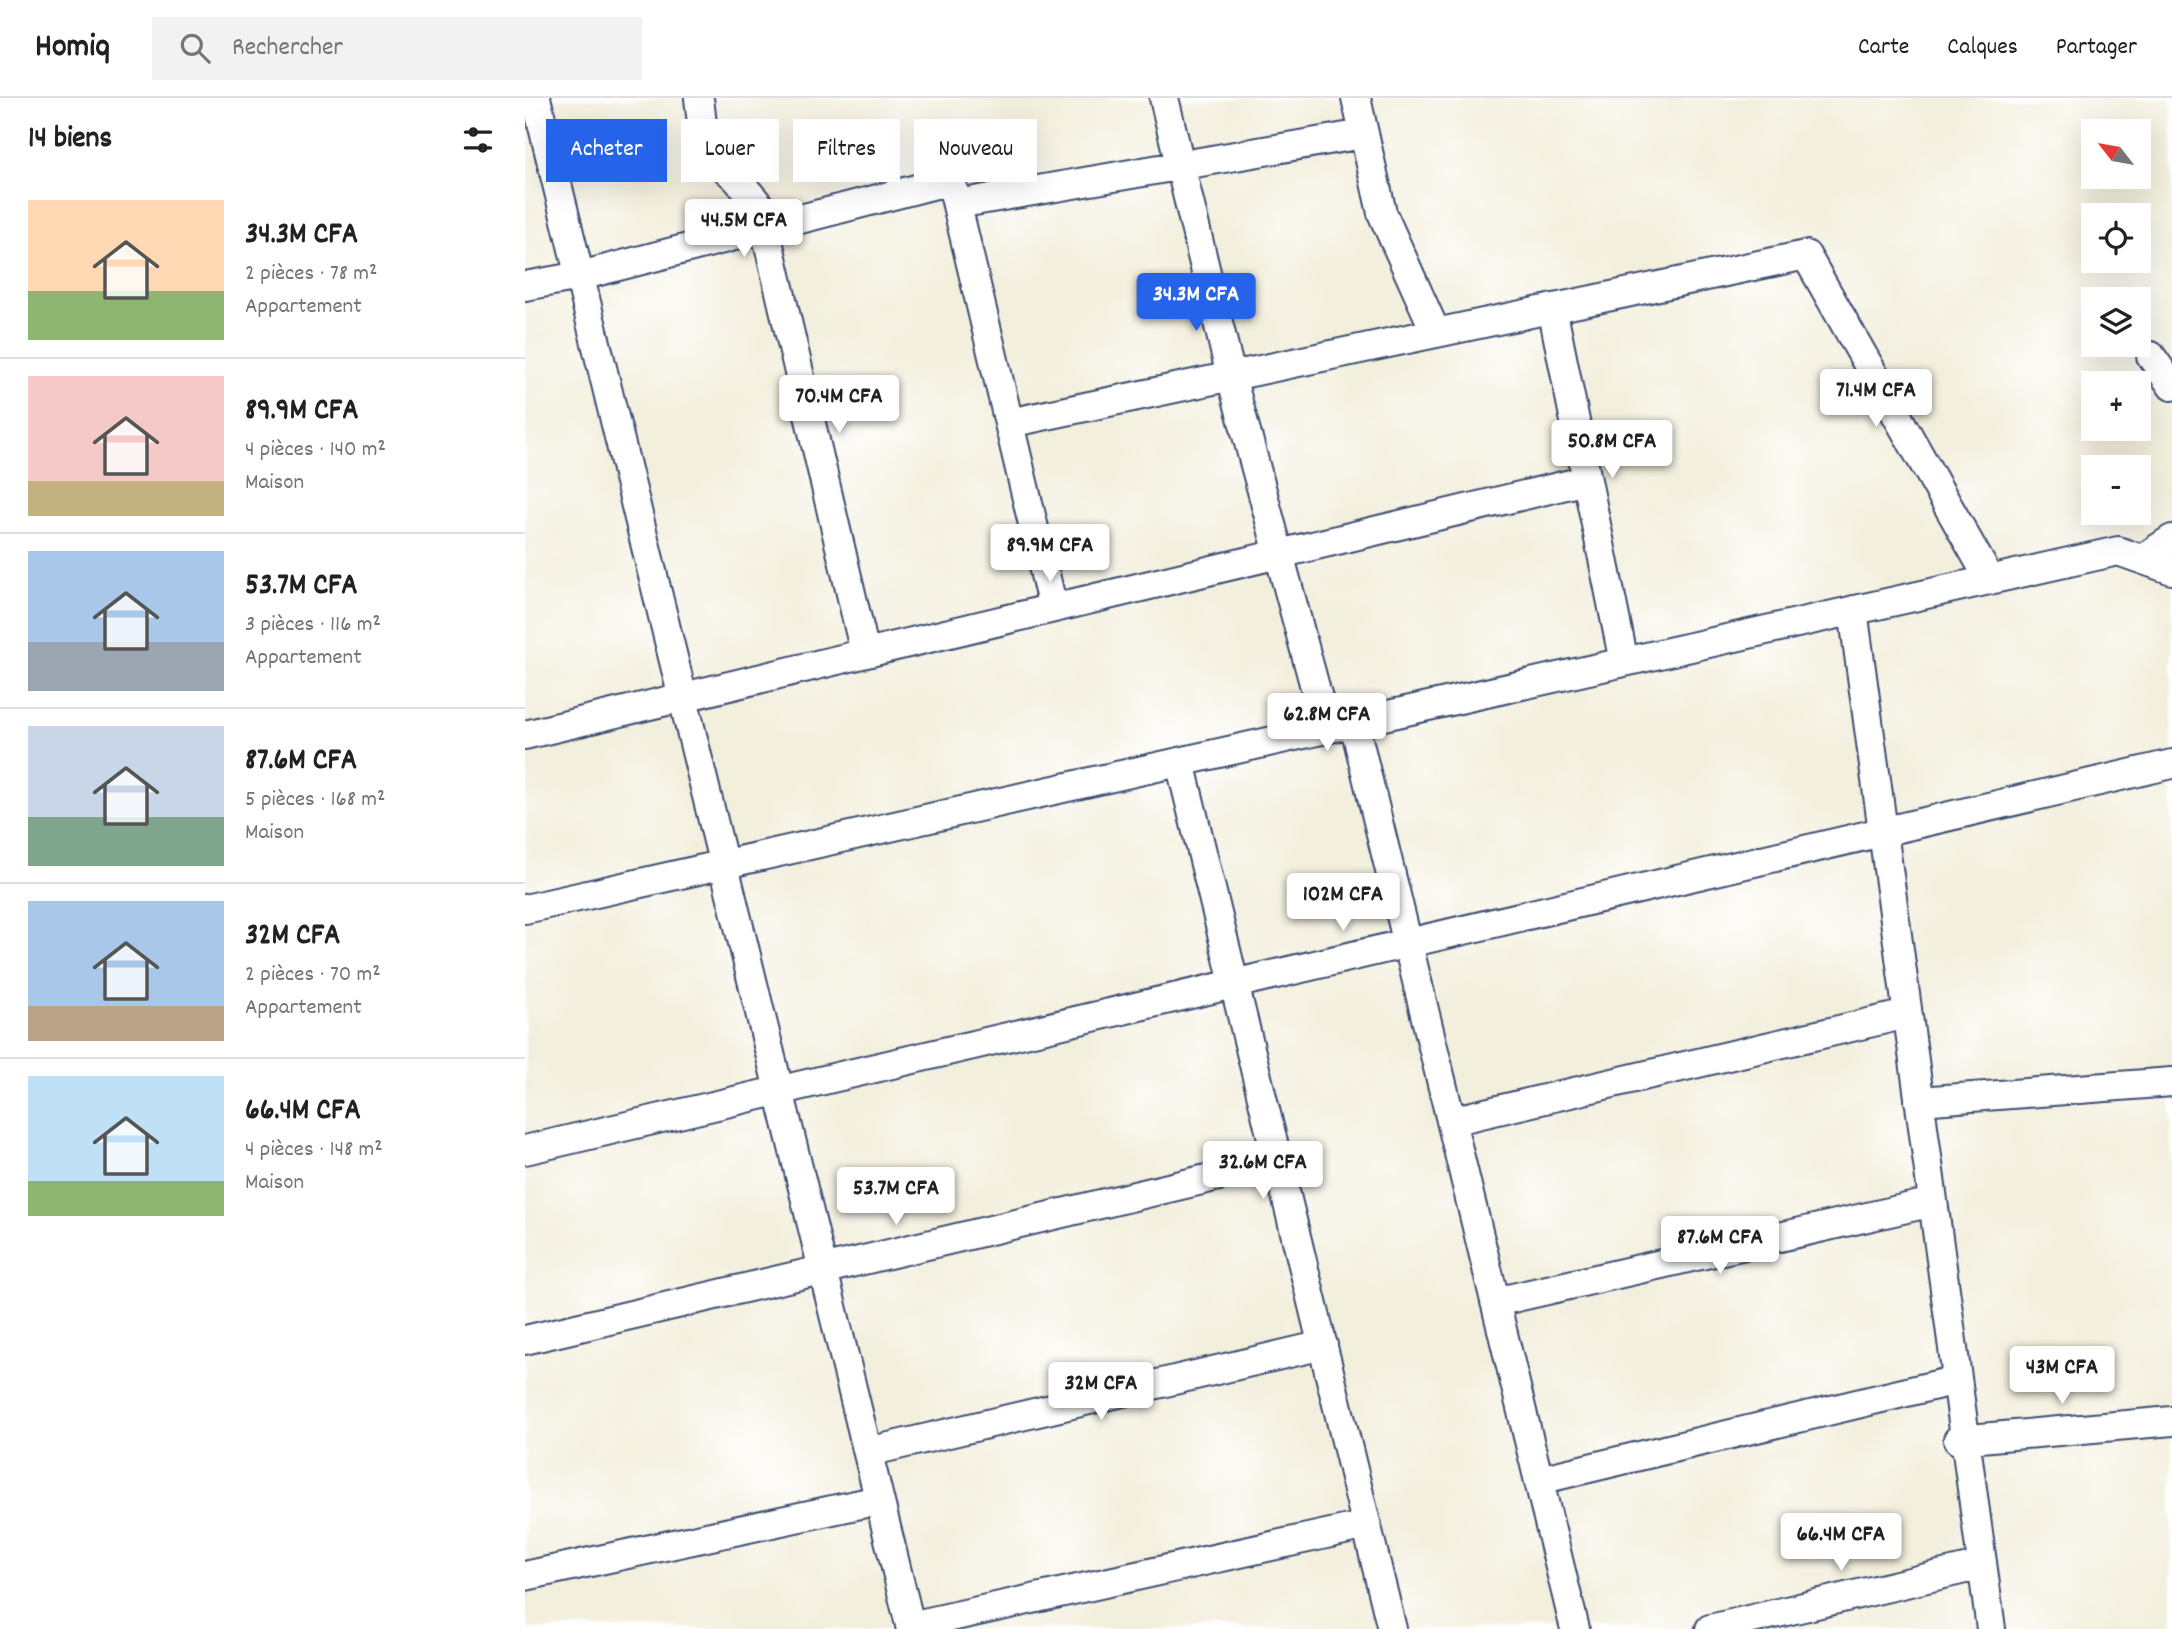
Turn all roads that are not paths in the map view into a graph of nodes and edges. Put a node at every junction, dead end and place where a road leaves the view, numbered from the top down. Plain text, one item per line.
1 (698, 98) edge
2 (1164, 98) edge
3 (1356, 98) edge
4 (525, 100) edge
5 (1363, 134) junction
6 (1181, 165) junction
7 (957, 204) junction
8 (770, 227) junction
9 (580, 276) junction
10 (525, 286) edge
11 (1552, 308) junction
12 (1436, 333) junction
13 (2151, 356) dead end
14 (1231, 376) junction
15 (2172, 386) edge
16 (1009, 423) junction
17 (1587, 480) junction
18 (2172, 539) edge
19 (1281, 553) junction
20 (2142, 559) junction
21 (2172, 569) edge
22 (1990, 580) junction
23 (1053, 608) junction
24 (1853, 610) junction
25 (865, 653) junction
26 (1624, 662) junction
27 (683, 697) junction
28 (1340, 726) junction
29 (525, 735) edge
30 (1180, 762) junction
31 (2172, 764) edge
32 (1883, 832) junction
33 (724, 864) junction
34 (525, 909) edge
35 (1407, 943) junction
36 (1235, 984) junction
37 (1907, 1014) junction
38 (2172, 1082) edge
39 (779, 1090) junction
40 (1919, 1101) junction
41 (1451, 1122) junction
42 (525, 1150) edge
43 (1278, 1162) junction
44 (1933, 1202) junction
45 (823, 1269) junction
46 (1495, 1303) junction
47 (525, 1340) edge
48 (1323, 1345) junction
49 (1957, 1380) junction
50 (2172, 1420) edge
51 (1961, 1440) junction
52 (868, 1452) junction
53 (1539, 1480) junction
54 (880, 1500) junction
55 (1367, 1525) junction
56 (1982, 1565) junction
57 (525, 1576) edge
58 (911, 1628) edge
59 (1392, 1629) edge
60 (1575, 1629) edge
61 (1710, 1629) edge
62 (1991, 1629) edge

1 - 8 street
2 - 6 street
3 - 5 street
4 - 9 street
5 - 6 street
5 - 12 street
6 - 7 street
6 - 14 street
7 - 8 street
7 - 16 street
8 - 9 street
8 - 25 street
9 - 10 street
9 - 27 street
11 - 12 street
11 - 17 street
11 - 22 street
12 - 14 street
13 - 15 street
14 - 16 street
14 - 19 street
16 - 23 street
17 - 19 street
17 - 26 street
18 - 20 street
19 - 23 street
19 - 28 street
20 - 21 street
20 - 22 street
22 - 24 street
23 - 25 street
24 - 26 street
24 - 32 street
25 - 27 street
26 - 28 street
27 - 29 street
27 - 33 street
28 - 30 street
28 - 35 street
30 - 33 street
30 - 36 street
31 - 32 street
32 - 35 street
32 - 37 street
33 - 34 street
33 - 39 street
35 - 36 street
35 - 41 street
36 - 39 street
36 - 43 street
37 - 40 street
37 - 41 street
38 - 40 street
39 - 42 street
39 - 45 street
40 - 44 street
41 - 46 street
43 - 45 street
43 - 48 street
44 - 46 street
44 - 49 street
45 - 47 street
45 - 52 street
46 - 53 street
48 - 52 street
48 - 55 street
49 - 51 street
49 - 53 street
50 - 51 street
51 - 56 street
52 - 54 street
53 - 60 street
54 - 57 street
54 - 58 street
55 - 58 street
55 - 59 street
56 - 61 street
56 - 62 street

